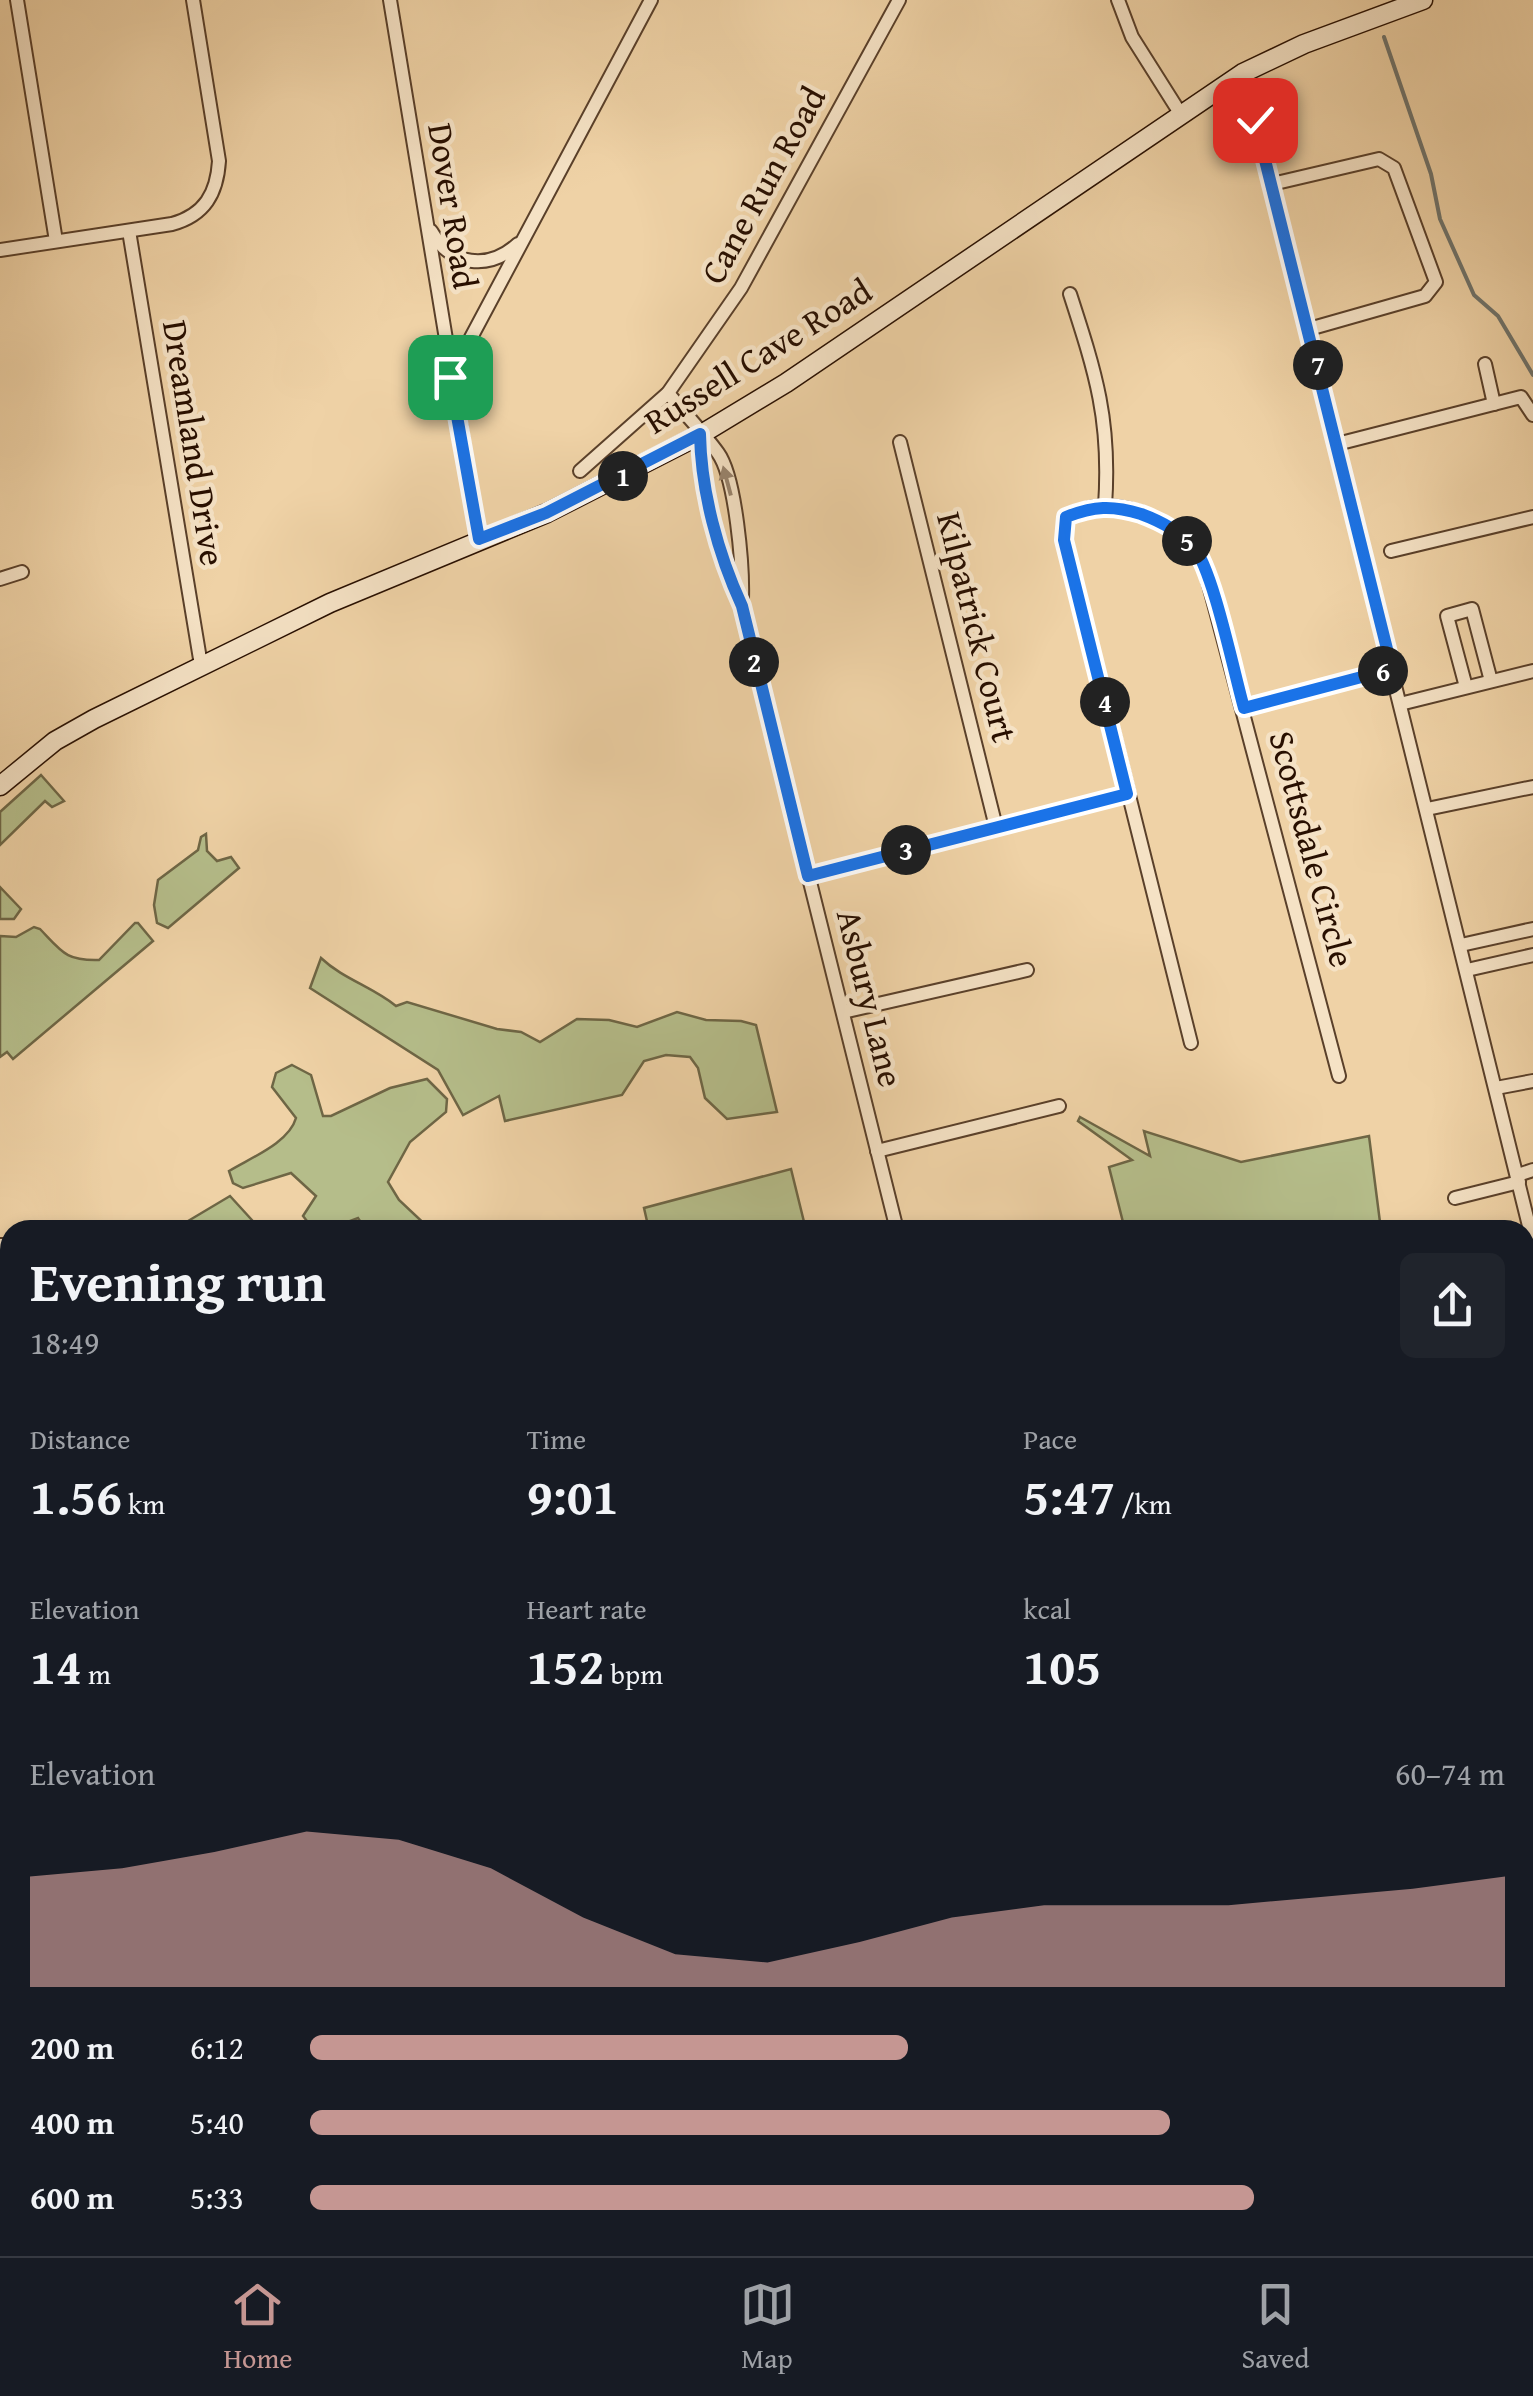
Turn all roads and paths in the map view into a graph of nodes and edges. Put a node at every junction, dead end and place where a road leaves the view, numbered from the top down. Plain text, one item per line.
1 (17, 0) edge
2 (193, 0) edge
3 (390, 0) edge
4 (650, 0) edge
5 (899, 0) edge
6 (1118, 0) edge
7 (1423, 0) edge
8 (1243, 73) junction
9 (1180, 113) junction
10 (1272, 184) junction
11 (425, 220) junction
12 (129, 231) junction
13 (522, 240) junction
14 (56, 242) junction
15 (0, 250) edge
16 (1070, 294) dead end
17 (1309, 329) junction
18 (1484, 364) dead end
19 (450, 377) junction
20 (668, 392) junction
21 (1494, 404) junction
22 (1533, 415) edge
23 (700, 434) junction
24 (900, 442) dead end
25 (1337, 444) junction
26 (580, 471) dead end
27 (1105, 506) junction
28 (1533, 517) edge
29 (479, 539) junction
30 (1392, 551) dead end
31 (22, 572) dead end
32 (0, 579) edge
33 (742, 606) junction
34 (201, 666) junction
35 (1392, 669) junction
36 (1533, 671) edge
37 (1492, 681) junction
38 (1466, 687) junction
39 (1400, 704) junction
40 (1244, 708) junction
41 (0, 786) edge
42 (1533, 786) edge
43 (1127, 794) junction
44 (1427, 809) junction
45 (996, 827) junction
46 (808, 876) junction
47 (1533, 929) edge
48 (1461, 946) junction
49 (1533, 956) edge
50 (1027, 970) dead end
51 (1467, 970) junction
52 (843, 1012) junction
53 (1191, 1043) dead end
54 (1339, 1076) dead end
55 (1533, 1080) edge
56 (1496, 1088) junction
57 (1059, 1106) dead end
58 (877, 1151) junction
59 (1533, 1170) edge
60 (1518, 1179) junction
61 (1455, 1198) dead end
62 (894, 1220) edge
63 (1528, 1220) edge

1 - 14 street
2 - 12 street
3 - 11 street, Dover Road
4 - 13 street
5 - 20 street, Cane Run Road
6 - 9 street
7 - 8 main road, Russell Cave Road
8 - 9 main road, Russell Cave Road
8 - 10 street
9 - 23 main road, Russell Cave Road
10 - 17 street
10 - 17 street
11 - 13 street
11 - 19 street, Dover Road
12 - 14 street
12 - 34 street, Dreamland Drive
13 - 19 street
14 - 15 street
16 - 27 street
17 - 25 street
18 - 21 street
19 - 29 street, Dover Road
20 - 23 street
20 - 26 street, Cane Run Road
21 - 22 street
21 - 25 street
23 - 29 main road, Russell Cave Road
23 - 33 street, Asbury Lane
33 -> 23 street, Asbury Lane
24 - 45 street, Kilpatrick Court
25 - 35 street
27 - 40 street, Scottsdale Circle
27 - 43 street
28 - 30 street
29 - 34 main road, Russell Cave Road
31 - 32 street
33 - 46 street, Asbury Lane
34 - 41 main road, Russell Cave Road
35 - 39 street
35 - 40 street
36 - 37 street
37 - 38 street
37 - 38 street
38 - 39 street
39 - 44 street
40 - 54 street, Scottsdale Circle
42 - 44 street
43 - 45 street
43 - 53 street
44 - 48 street
45 - 46 street
46 - 52 street, Asbury Lane
47 - 48 street
48 - 51 street
49 - 51 street
50 - 52 street
51 - 56 street
52 - 58 street, Asbury Lane
55 - 56 street
56 - 60 street
57 - 58 street
58 - 62 street, Asbury Lane
59 - 60 street
60 - 61 street
60 - 63 street

